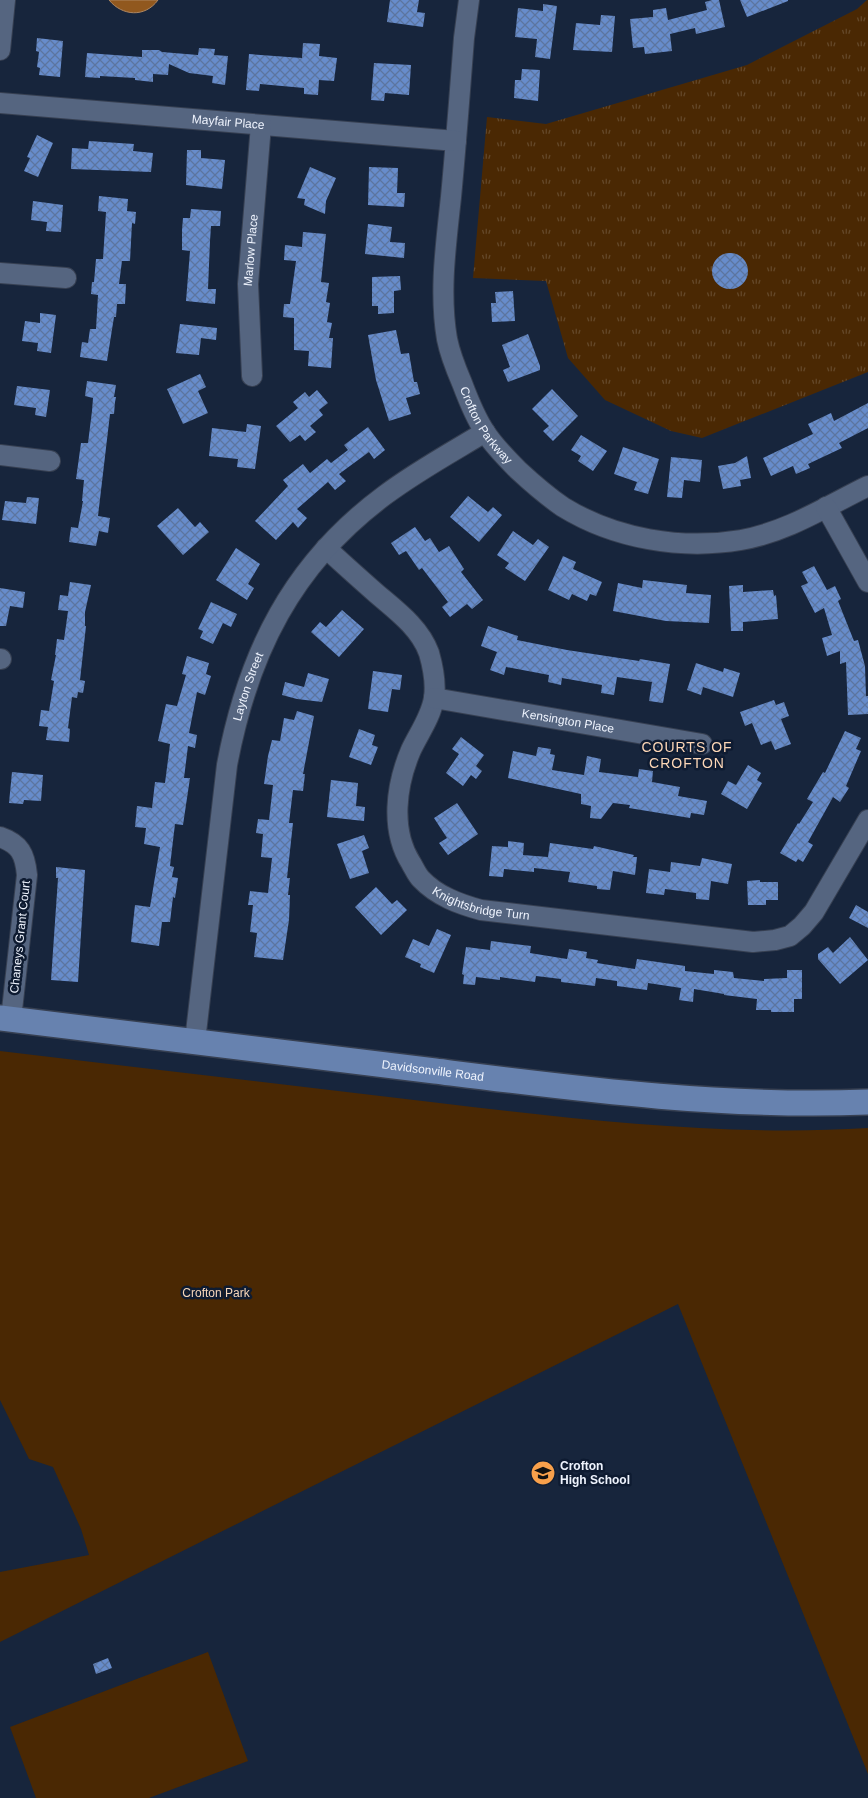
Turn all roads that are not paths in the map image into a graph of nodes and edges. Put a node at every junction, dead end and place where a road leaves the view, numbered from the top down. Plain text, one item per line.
1 (5, 0) edge
2 (469, 0) edge
3 (0, 50) edge
4 (0, 103) edge
5 (261, 125) junction
6 (456, 141) junction
7 (0, 273) edge
8 (66, 278) dead end
9 (252, 376) dead end
10 (485, 432) junction
11 (0, 455) edge
12 (50, 461) dead end
13 (868, 486) edge
14 (826, 507) junction
15 (326, 548) junction
16 (868, 582) edge
17 (434, 698) junction
18 (702, 744) dead end
19 (868, 820) edge
20 (0, 837) edge
21 (5, 1018) edge
22 (195, 1041) junction
23 (868, 1102) edge

1 - 3 street
2 - 6 street, Crofton Parkway
4 - 5 street, Mayfair Place
5 - 6 street, Mayfair Place
5 - 9 street, Marlow Place
6 - 10 street, Crofton Parkway
7 - 8 street
10 - 14 street, Crofton Parkway
10 - 15 street, Layton Street
11 - 12 street
13 - 14 street, Crofton Parkway
14 - 16 street
15 - 17 street, Knightsbridge Turn
15 - 22 street, Layton Street
17 - 18 street, Kensington Place
17 - 19 street, Knightsbridge Turn
20 - 21 street, Chaneys Grant Court
21 - 22 main road, Davidsonville Road
22 - 23 main road, Davidsonville Road

